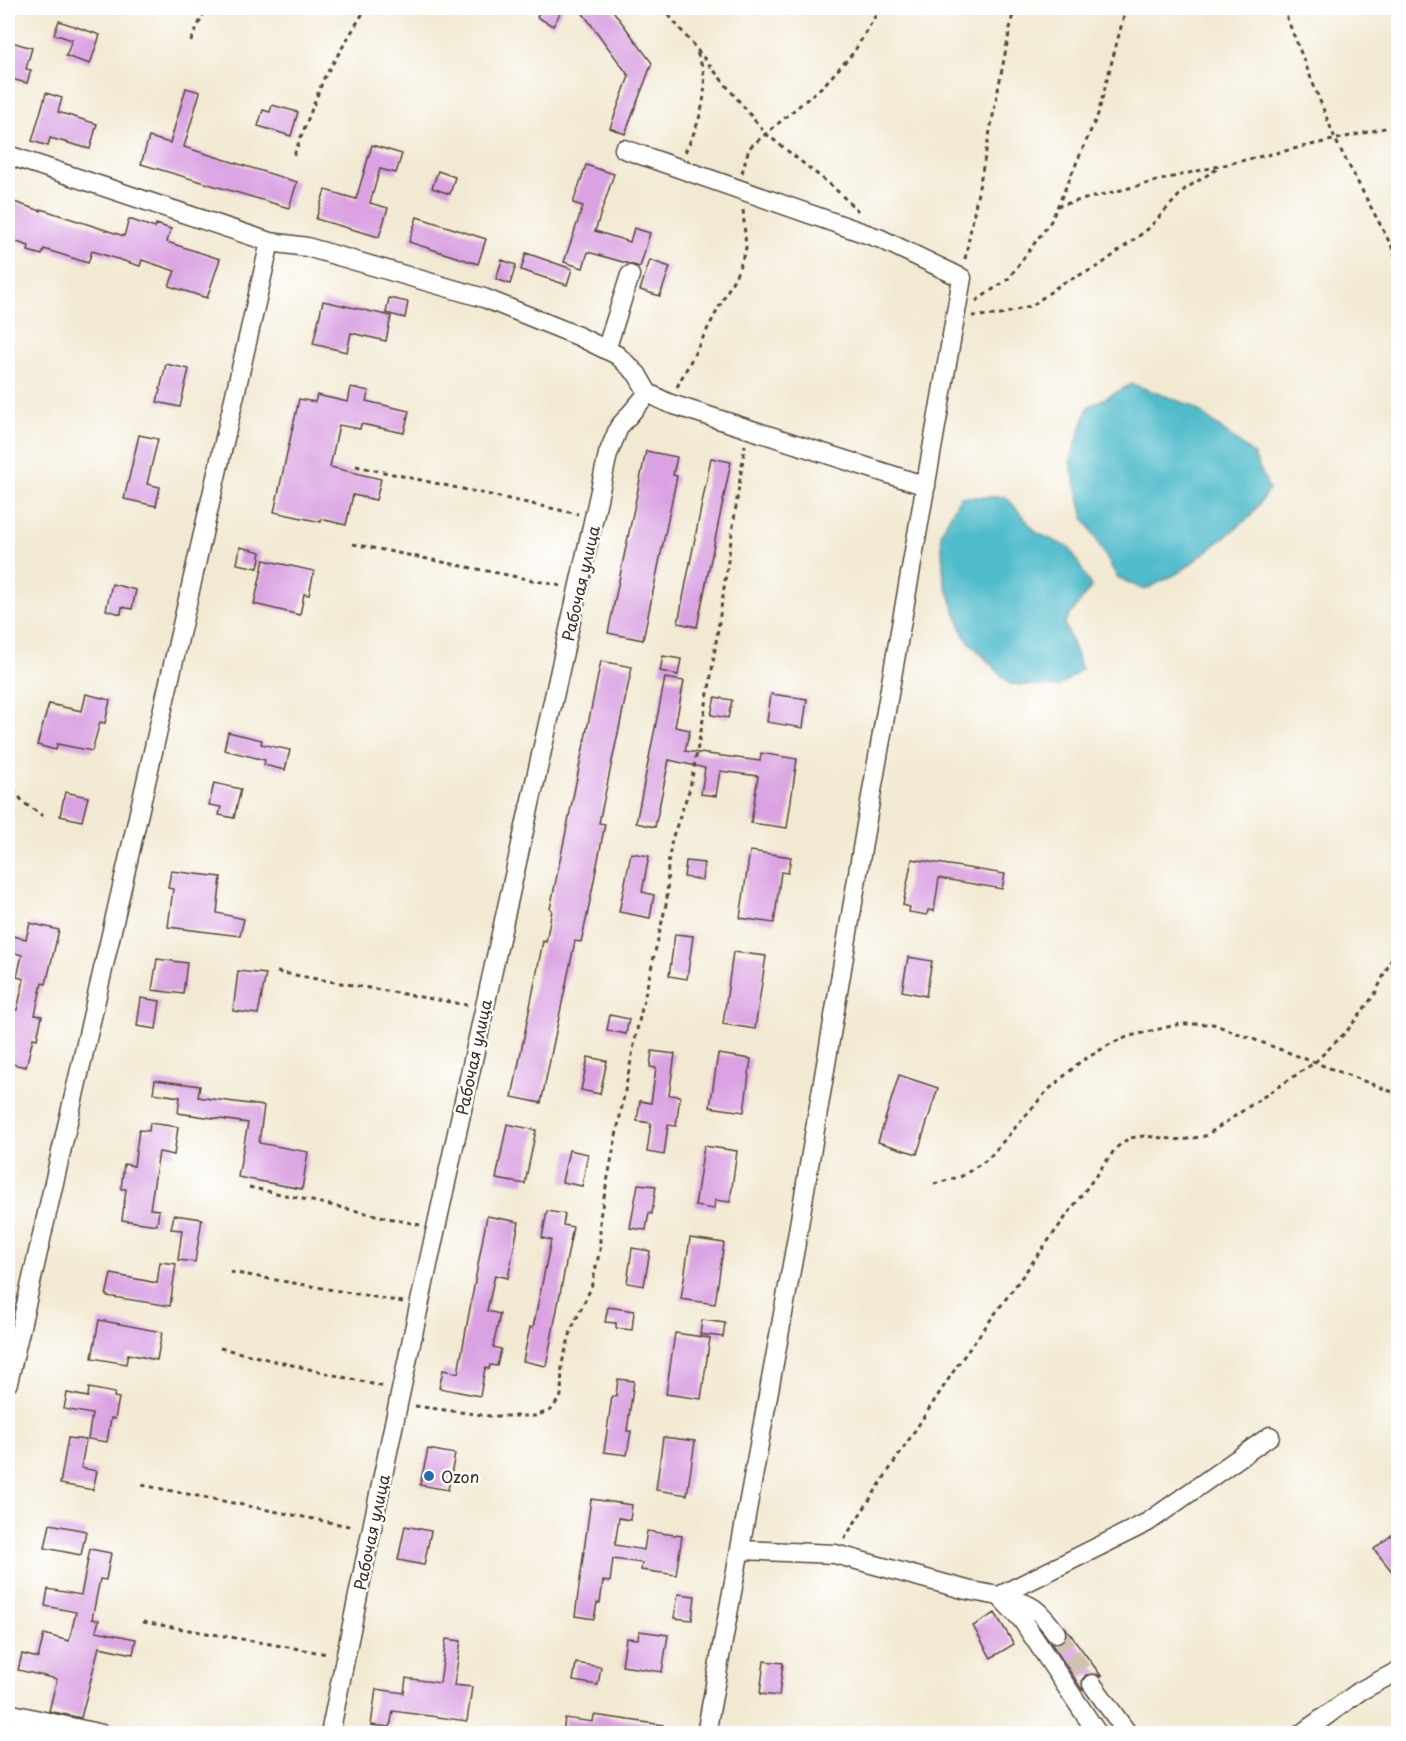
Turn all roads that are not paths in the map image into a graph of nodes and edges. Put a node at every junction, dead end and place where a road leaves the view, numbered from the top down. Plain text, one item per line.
1 (624, 149) dead end
2 (8, 155) edge
3 (270, 242) junction
4 (630, 275) dead end
5 (606, 350) junction
6 (648, 393) junction
7 (926, 486) junction
8 (8, 1383) edge
9 (1270, 1436) dead end
10 (740, 1550) junction
11 (999, 1596) junction
12 (1056, 1634) tunnel mouth
13 (1398, 1671) edge
14 (1092, 1684) tunnel mouth
15 (8, 1713) edge
16 (102, 1734) edge
17 (330, 1734) edge
18 (706, 1734) edge
19 (1098, 1734) edge
20 (1128, 1734) edge
21 (1301, 1734) edge

1 - 7 street
2 - 3 street
3 - 5 street
3 - 8 street
4 - 5 street
5 - 6 street
6 - 7 street
6 - 17 street, Рабочая улица
7 - 10 street
9 - 11 street
10 - 11 street
10 - 18 street
11 - 12 street
11 - 19 street
13 - 21 street
14 - 20 street
15 - 16 street

